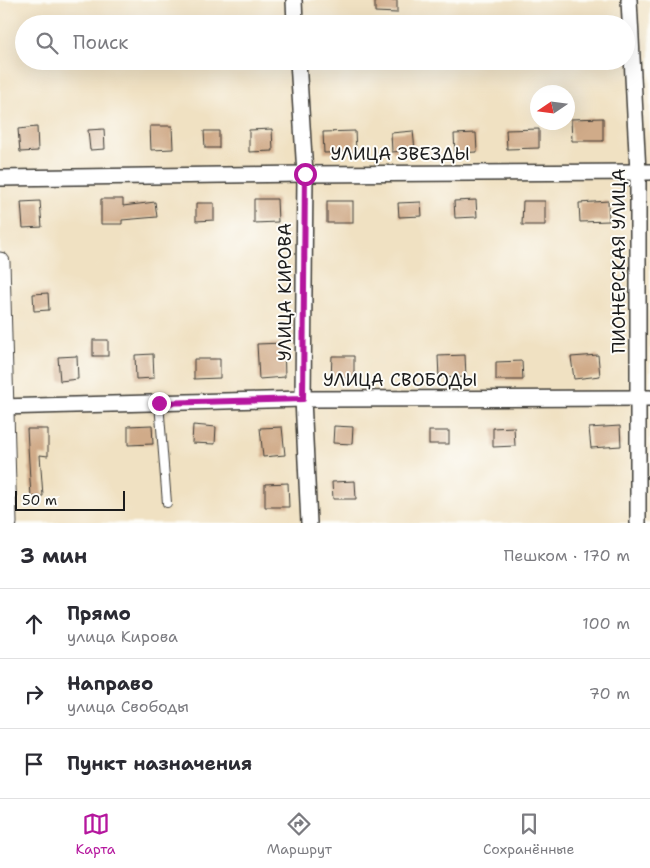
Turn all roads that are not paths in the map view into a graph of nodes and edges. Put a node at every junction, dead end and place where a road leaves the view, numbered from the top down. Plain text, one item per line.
1 (294, 0) edge
2 (629, 0) edge
3 (295, 15) edge
4 (630, 15) edge
5 (635, 69) edge
6 (299, 70) edge
7 (644, 172) edge
8 (305, 174) junction
9 (0, 178) edge
10 (0, 262) edge
11 (644, 398) edge
12 (303, 399) junction
13 (159, 403) junction
14 (2, 407) edge
15 (167, 504) dead end
16 (7, 523) edge
17 (309, 523) edge
18 (638, 523) edge

1 - 3 street
2 - 4 street, ПИОНЕРСКАЯ УЛИЦА
5 - 7 street, ПИОНЕРСКАЯ УЛИЦА
6 - 8 street, УЛИЦА КИРОВА
7 - 8 street, УЛИЦА ЗВЕЗДЫ
7 - 11 street, ПИОНЕРСКАЯ УЛИЦА
8 - 9 street, УЛИЦА ЗВЕЗДЫ
8 - 12 street, УЛИЦА КИРОВА
10 - 14 street
11 - 12 street, УЛИЦА СВОБОДЫ
11 - 18 street, ПИОНЕРСКАЯ УЛИЦА
12 - 13 street, УЛИЦА СВОБОДЫ
12 - 17 street, УЛИЦА КИРОВА
13 - 14 street, УЛИЦА СВОБОДЫ
13 - 15 lane
14 - 16 street

